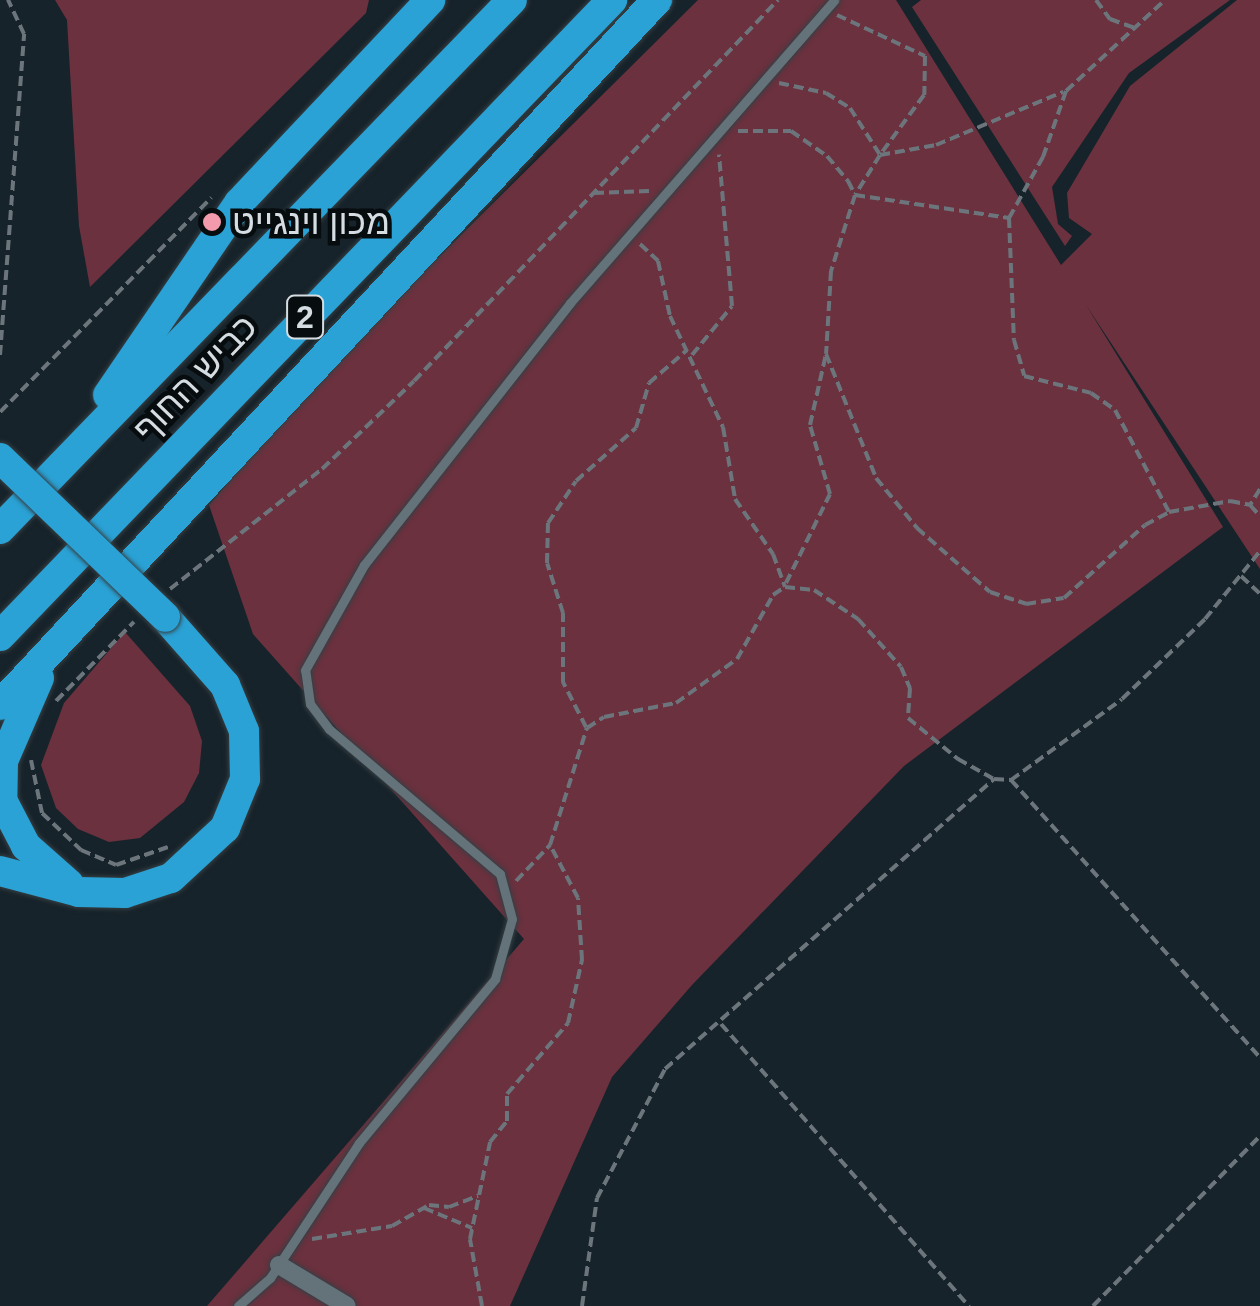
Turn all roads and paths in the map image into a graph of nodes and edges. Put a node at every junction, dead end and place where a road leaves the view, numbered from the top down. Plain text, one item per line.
1 (8, 0) edge
2 (410, 0) edge
3 (430, 0) edge
4 (512, 0) edge
5 (612, 0) edge
6 (656, 0) edge
7 (778, 0) edge
8 (834, 0) edge
9 (1096, 0) edge
10 (1166, 0) edge
11 (825, 9) junction
12 (1136, 30) junction
13 (396, 34) junction
14 (759, 79) junction
15 (1066, 92) junction
16 (718, 131) junction
17 (880, 155) junction
18 (223, 186) dead end
19 (667, 190) junction
20 (594, 192) junction
21 (855, 195) junction
22 (1008, 218) junction
23 (630, 234) junction
24 (690, 353) junction
25 (826, 354) junction
26 (0, 356) edge
27 (0, 412) edge
28 (68, 456) junction
29 (0, 458) edge
30 (1260, 489) edge
31 (1250, 504) junction
32 (1169, 512) junction
33 (1260, 516) edge
34 (0, 529) edge
35 (1260, 551) edge
36 (1241, 576) junction
37 (784, 588) junction
38 (1260, 594) edge
39 (157, 608) junction
40 (0, 636) edge
41 (60, 640) junction
42 (0, 705) edge
43 (52, 706) dead end
44 (586, 728) junction
45 (34, 745) dead end
46 (31, 759) junction
47 (1, 775) edge
48 (994, 780) junction
49 (1011, 780) junction
50 (550, 845) junction
51 (171, 846) dead end
52 (0, 872) edge
53 (79, 892) junction
54 (506, 896) junction
55 (720, 1022) junction
56 (1260, 1058) edge
57 (1260, 1136) edge
58 (478, 1196) junction
59 (424, 1208) junction
60 (472, 1228) junction
61 (294, 1242) junction
62 (279, 1265) junction
63 (238, 1306) edge
64 (347, 1306) edge
65 (482, 1306) edge
66 (582, 1306) edge
67 (969, 1306) edge
68 (1093, 1306) edge

1 - 26 path
2 - 13 highway
3 - 13 highway
4 - 28 highway, כביש החוף / 2
5 - 40 highway, כביש החוף / 2
6 - 41 highway
7 - 20 path
8 - 11 lane
9 - 12 path
10 - 12 path
11 - 14 lane
11 - 17 path
12 - 15 path
13 - 28 highway
14 - 16 lane
14 - 17 path
15 - 17 path
15 - 22 path
16 - 19 lane
16 - 21 path
16 - 24 path
17 - 21 path
18 - 27 path
19 - 20 path
19 - 23 lane
20 - 39 path
21 - 22 path
21 - 25 path
22 - 32 path
23 - 24 path
23 - 54 lane
24 - 37 path
24 - 44 path
25 - 32 path
25 - 37 path
28 - 34 highway, כביש החוף / 2
29 - 39 highway, bridge
30 - 31 path
31 - 32 path
31 - 33 path
35 - 36 path
36 - 38 path
36 - 49 path
37 - 44 path
37 - 48 path
39 - 43 path
39 - 53 highway
41 - 42 highway
41 - 47 highway
44 - 50 path
45 - 46 path
46 - 47 path
46 - 51 path
47 - 53 highway
48 - 49 path
48 - 55 path
49 - 56 path
50 - 54 path
50 - 58 path
52 - 53 highway
54 - 61 lane
55 - 66 path
55 - 67 path
57 - 68 path
58 - 59 path
58 - 60 path
59 - 60 path
59 - 61 path
60 - 65 path
61 - 62 lane
62 - 63 lane
62 - 64 street

